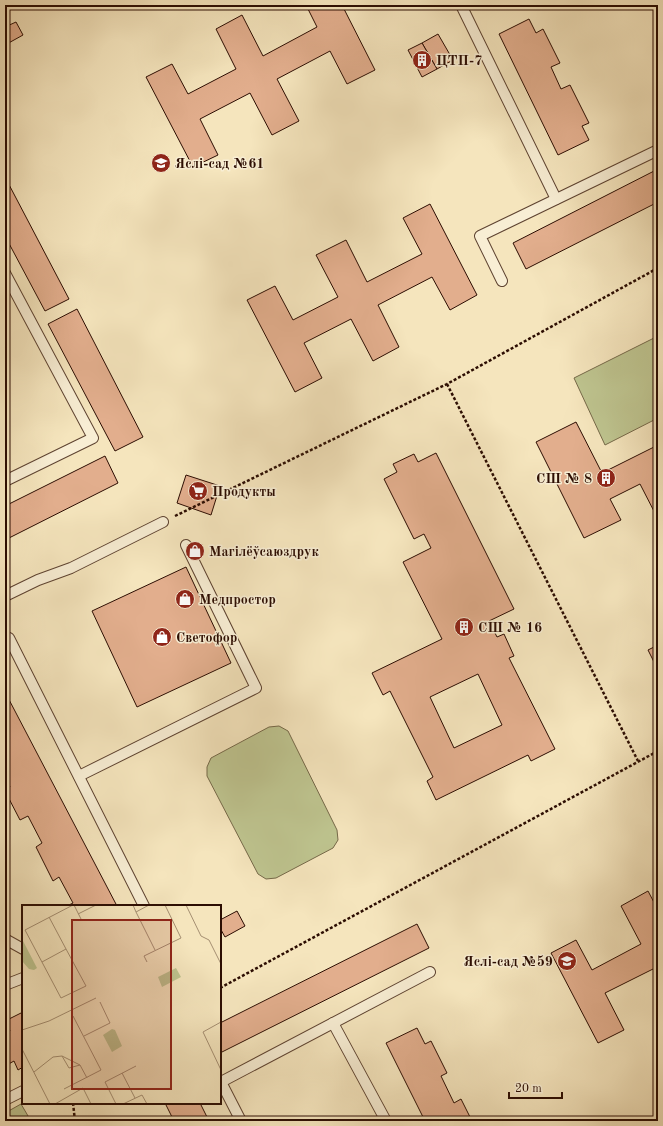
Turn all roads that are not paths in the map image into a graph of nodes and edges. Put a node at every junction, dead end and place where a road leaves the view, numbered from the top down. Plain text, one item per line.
1 (461, 5) edge
2 (658, 150) edge
3 (556, 199) junction
4 (5, 273) edge
5 (502, 281) dead end
6 (5, 481) edge
7 (163, 522) road end
8 (186, 545) dead end
9 (5, 596) edge
10 (9, 638) dead end
11 (79, 776) junction
12 (144, 905) edge
13 (5, 939) edge
14 (22, 948) edge
15 (430, 972) dead end
16 (22, 978) edge
17 (5, 985) edge
18 (333, 1023) junction
19 (22, 1092) edge
20 (5, 1100) edge
21 (241, 1121) edge
22 (386, 1121) edge

1 - 3 lane
2 - 3 lane
3 - 5 lane
4 - 6 lane
7 - 9 lane
8 - 11 lane
10 - 11 lane
11 - 12 lane
13 - 14 lane
15 - 18 lane
16 - 17 lane
18 - 21 lane
18 - 22 lane
19 - 20 lane

